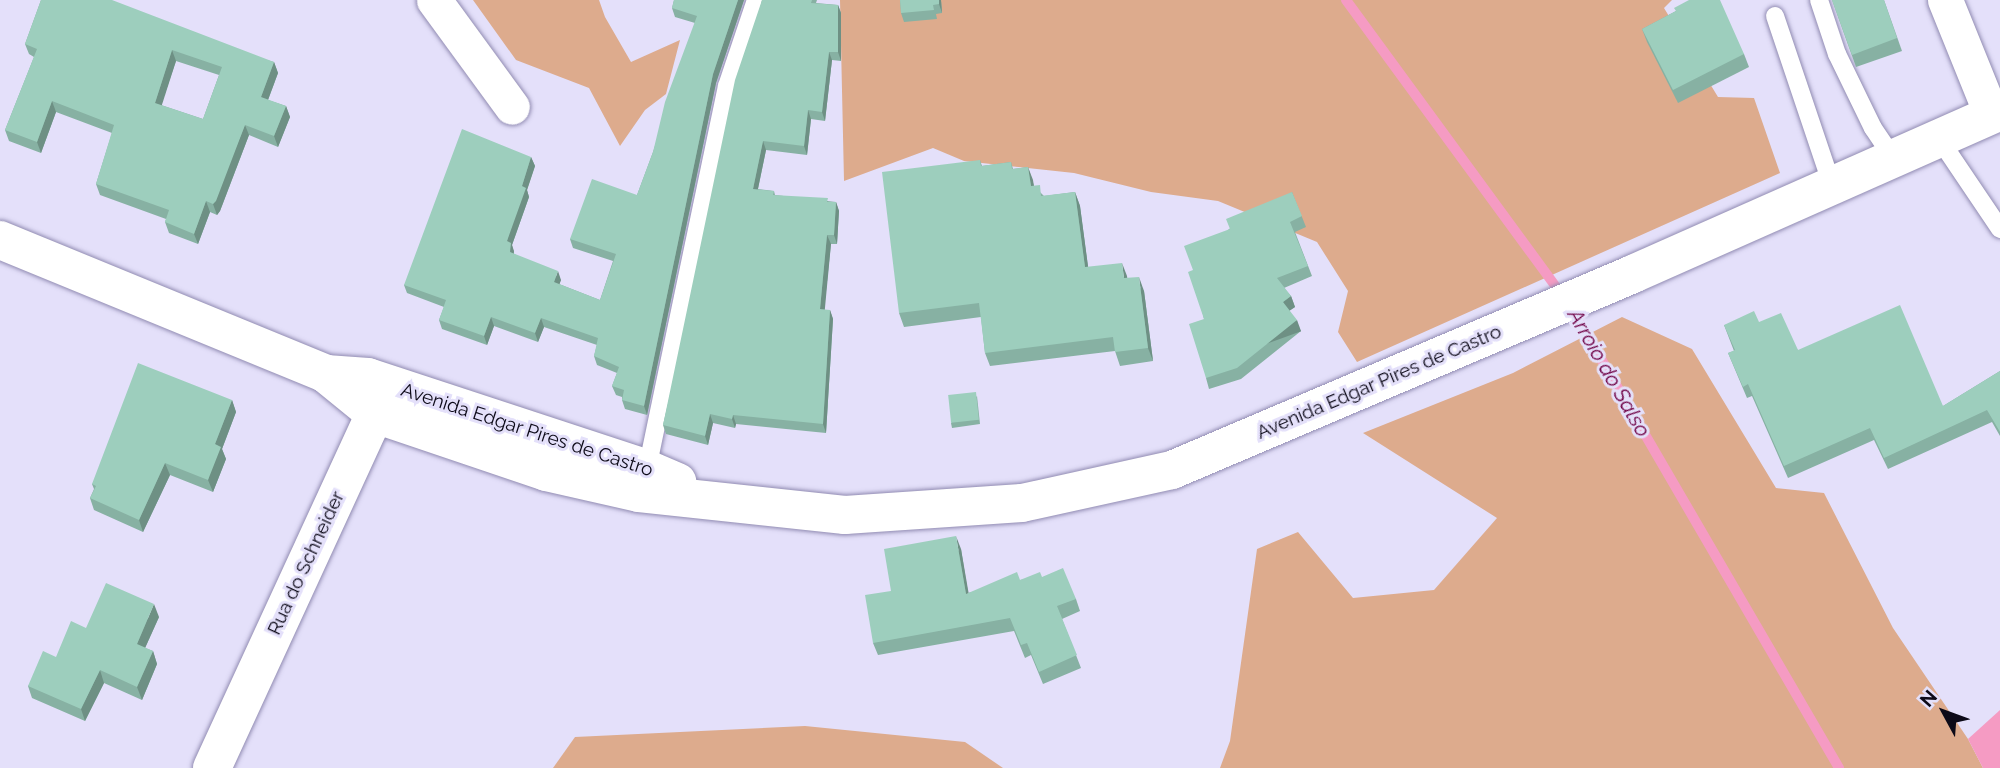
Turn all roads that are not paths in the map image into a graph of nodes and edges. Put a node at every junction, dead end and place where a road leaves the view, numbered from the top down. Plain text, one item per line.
1 (434, 0) edge
2 (756, 0) edge
3 (1819, 0) edge
4 (1945, 0) edge
5 (1775, 16) dead end
6 (512, 107) dead end
7 (1995, 112) edge
8 (1938, 137) junction
9 (1893, 158) junction
10 (1832, 185) junction
11 (2000, 229) edge
12 (0, 240) edge
13 (326, 374) junction
14 (435, 400) junction
15 (375, 414) junction
16 (647, 469) junction
17 (724, 502) junction
18 (212, 768) edge

1 - 6 street
2 - 16 lane
3 - 9 lane
4 - 7 street
5 - 10 lane
7 - 8 main road, Avenida Edgar Pires de Castro
8 - 9 main road, Avenida Edgar Pires de Castro
8 - 11 lane
9 - 10 main road, Avenida Edgar Pires de Castro
10 - 17 main road, Avenida Edgar Pires de Castro
12 - 13 main road, Avenida Edgar Pires de Castro
13 - 14 main road, Avenida Edgar Pires de Castro
13 - 15 main road, Avenida Edgar Pires de Castro
14 - 15 main road
14 - 16 main road, Avenida Edgar Pires de Castro
15 - 17 main road, Avenida Edgar Pires de Castro
15 - 18 main road, Rua do Schneider
16 - 17 main road, Avenida Edgar Pires de Castro

